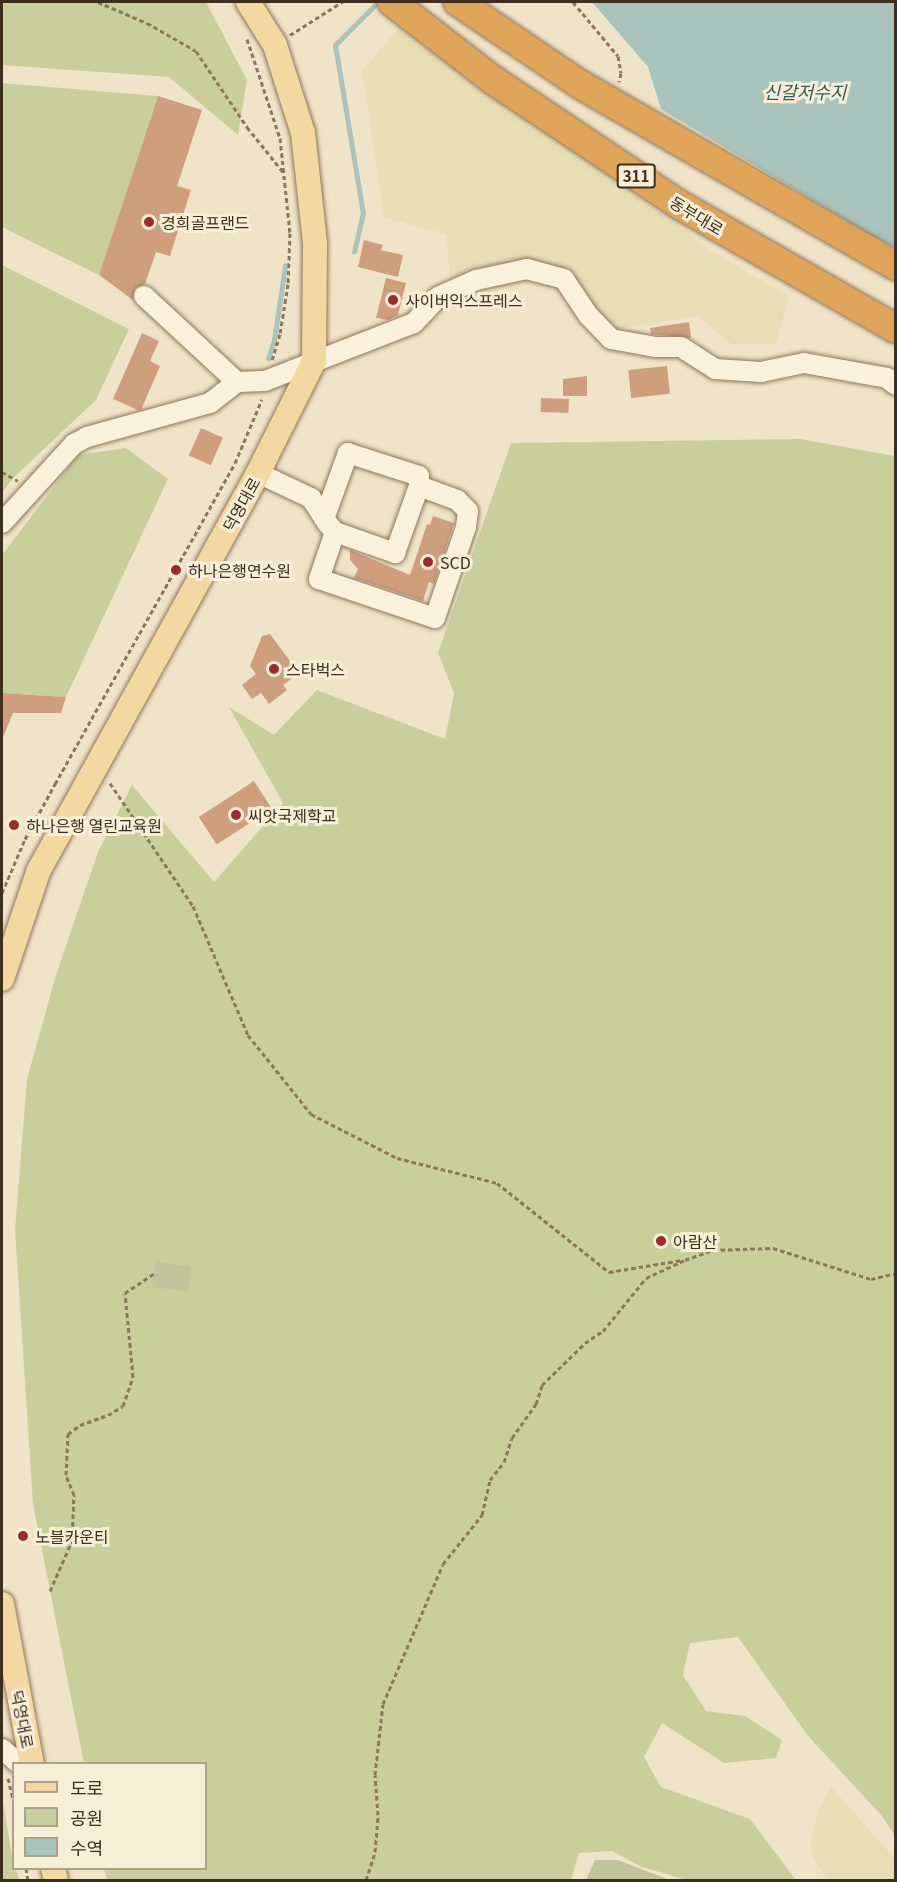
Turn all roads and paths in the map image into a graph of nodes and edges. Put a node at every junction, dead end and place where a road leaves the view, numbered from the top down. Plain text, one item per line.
1 (98, 2) edge
2 (248, 2) edge
3 (342, 2) edge
4 (392, 2) edge
5 (458, 2) edge
6 (573, 2) edge
7 (244, 33) dead end
8 (275, 45) junction
9 (618, 87) dead end
10 (285, 173) junction
11 (896, 266) edge
12 (144, 296) dead end
13 (896, 329) edge
14 (314, 361) junction
15 (265, 381) junction
16 (237, 382) junction
17 (896, 385) edge
18 (258, 473) junction
19 (419, 486) junction
20 (2, 523) edge
21 (330, 526) junction
22 (98, 764) junction
23 (2, 893) edge
24 (2, 979) edge
25 (685, 1260) junction
26 (155, 1273) dead end
27 (896, 1273) edge
28 (50, 1591) dead end
29 (2, 1604) edge
30 (2, 1749) edge
31 (17, 1762) edge
32 (32, 1762) edge
33 (366, 1881) edge

1 - 10 path
2 - 8 main road, 덕영대로
3 - 8 path
4 - 13 highway, 동부대로 / 311
5 - 11 highway
6 - 9 path
7 - 10 path
8 - 14 main road, 덕영대로
10 - 15 path
12 - 16 street
14 - 15 street
14 - 17 street
14 - 18 main road, 덕영대로
15 - 16 street
15 - 23 path
16 - 20 street
18 - 21 street
18 - 22 main road, 덕영대로
19 - 21 street
19 - 21 street
19 - 21 street
22 - 24 main road, 덕영대로
22 - 25 path
25 - 27 path
25 - 33 path
26 - 28 path
29 - 32 main road, 덕영대로
30 - 31 street

